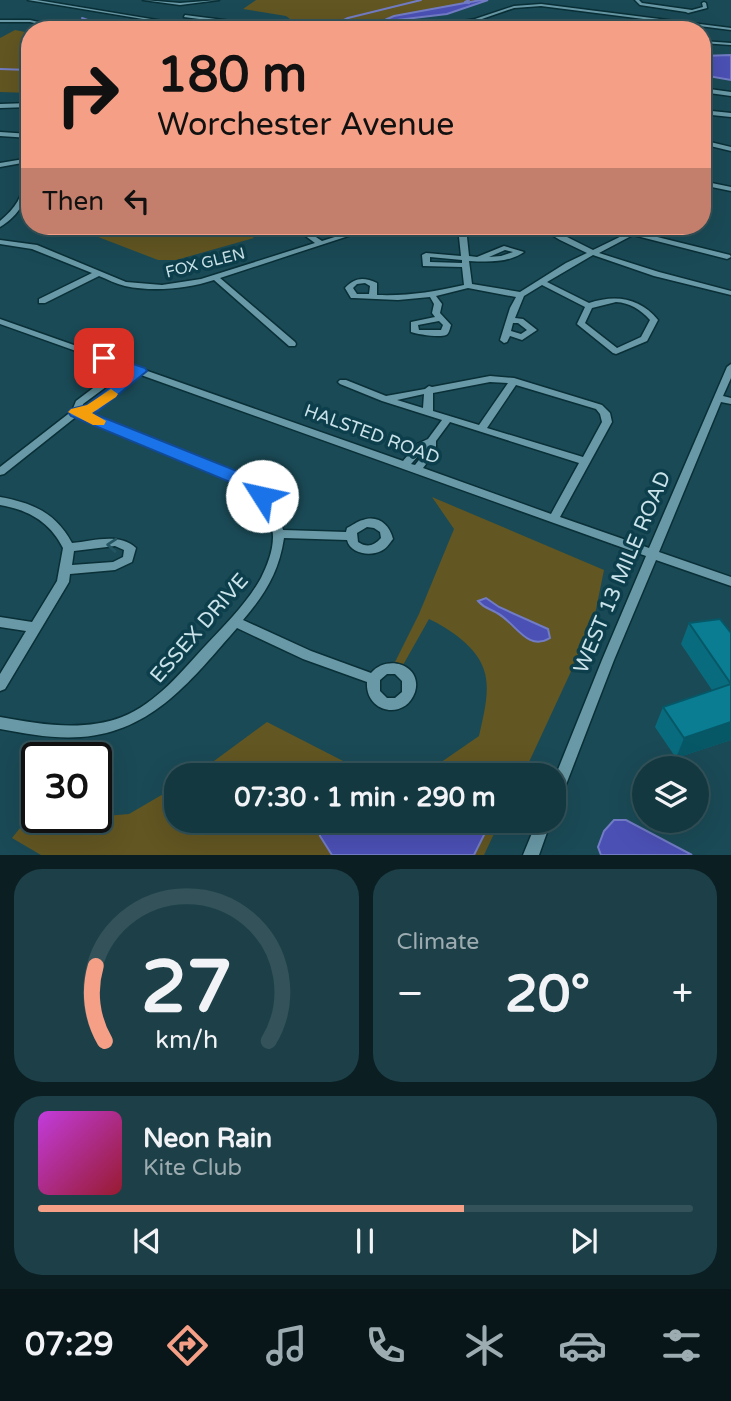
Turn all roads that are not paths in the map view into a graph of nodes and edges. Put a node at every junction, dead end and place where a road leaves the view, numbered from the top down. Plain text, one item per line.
1 (30, 0) edge
2 (145, 0) edge
3 (217, 0) edge
4 (637, 0) edge
5 (704, 3) dead end
6 (195, 8) junction
7 (568, 8) junction
8 (691, 11) junction
9 (557, 14) dead end
10 (185, 16) junction
11 (0, 21) edge
12 (21, 21) edge
13 (161, 21) edge
14 (170, 21) edge
15 (224, 21) edge
16 (469, 21) edge
17 (666, 21) edge
18 (675, 21) edge
19 (711, 27) edge
20 (731, 29) edge
21 (711, 43) edge
22 (731, 44) edge
23 (711, 91) edge
24 (731, 94) edge
25 (21, 105) edge
26 (0, 106) edge
27 (711, 113) edge
28 (731, 115) edge
29 (0, 134) edge
30 (21, 135) edge
31 (711, 144) edge
32 (731, 149) edge
33 (21, 162) edge
34 (0, 165) edge
35 (711, 185) edge
36 (731, 189) edge
37 (21, 204) edge
38 (19, 208) joint
39 (0, 225) edge
40 (308, 235) edge
41 (346, 235) edge
42 (464, 235) edge
43 (556, 235) edge
44 (628, 235) edge
45 (640, 235) edge
46 (0, 242) edge
47 (320, 243) junction
48 (590, 254) junction
49 (727, 257) dead end
50 (479, 259) dead end
51 (465, 261) junction
52 (99, 273) junction
53 (215, 277) junction
54 (544, 283) junction
55 (468, 286) junction
56 (731, 293) edge
57 (432, 295) junction
58 (521, 295) junction
59 (373, 297) dead end
60 (42, 301) dead end
61 (589, 306) junction
62 (440, 318) dead end
63 (510, 320) junction
64 (0, 321) edge
65 (292, 344) dead end
66 (127, 367) junction
67 (731, 367) edge
68 (140, 371) junction
69 (343, 382) dead end
70 (514, 382) junction
71 (429, 389) junction
72 (723, 394) edge
73 (385, 399) junction
74 (731, 401) edge
75 (76, 412) junction
76 (428, 412) junction
77 (447, 419) junction
78 (482, 428) junction
79 (431, 441) junction
80 (584, 461) junction
81 (405, 465) junction
82 (417, 469) junction
83 (0, 472) edge
84 (0, 501) edge
85 (555, 518) junction
86 (277, 534) junction
87 (349, 536) dead end
88 (69, 548) junction
89 (652, 554) junction
90 (66, 570) junction
91 (731, 582) edge
92 (0, 622) edge
93 (235, 622) junction
94 (35, 628) junction
95 (373, 679) dead end
96 (0, 685) edge
97 (0, 723) edge
98 (566, 768) edge
99 (539, 833) edge
100 (531, 855) edge

1 - 13 street
2 - 6 street
3 - 6 street
4 - 8 street
5 - 8 street
6 - 10 street
7 - 9 street
7 - 16 street
7 - 17 street
8 - 18 street
10 - 14 street
10 - 15 street
11 - 12 street
19 - 20 street
21 - 22 street
23 - 24 street
25 - 26 street
27 - 28 street
29 - 30 street
31 - 32 street
33 - 34 street
35 - 36 street
37 - 38 street
38 - 39 street
40 - 47 street
41 - 47 street, FOX GLEN
42 - 51 street
43 - 48 street
44 - 48 street
45 - 49 street
46 - 52 street, FOX GLEN
47 - 53 street, FOX GLEN
48 - 54 street
48 - 56 street
50 - 51 street
51 - 55 street
52 - 53 street, FOX GLEN
52 - 60 street
53 - 65 street
54 - 58 street
54 - 61 street
55 - 57 street
55 - 58 street
57 - 59 street
57 - 62 street
58 - 63 street
61 - 61 street
63 - 63 street
64 - 66 street, HALSTED ROAD
66 - 68 street, HALSTED ROAD
66 - 75 street
67 - 72 street, WEST 13 MILE ROAD
68 - 75 street
68 - 81 street, HALSTED ROAD
69 - 73 street
70 - 71 street
70 - 78 street
70 - 80 street
71 - 73 street
71 - 76 street
72 - 74 street
72 - 89 street, WEST 13 MILE ROAD
73 - 76 street
75 - 83 street
75 - 86 street, ESSEX DRIVE
76 - 77 street
77 - 78 street
77 - 79 street
78 - 80 street
79 - 81 street
79 - 82 street
80 - 85 street
81 - 82 street, HALSTED ROAD
82 - 85 street, HALSTED ROAD
84 - 88 street
85 - 89 street, HALSTED ROAD
86 - 87 street
86 - 93 street, ESSEX DRIVE
88 - 90 street
90 -> 88 street
89 - 91 street, HALSTED ROAD
89 - 98 street, WEST 13 MILE ROAD
90 - 94 street
92 - 94 street
93 - 95 street
93 - 97 street, ESSEX DRIVE
94 - 96 street
99 - 100 street

